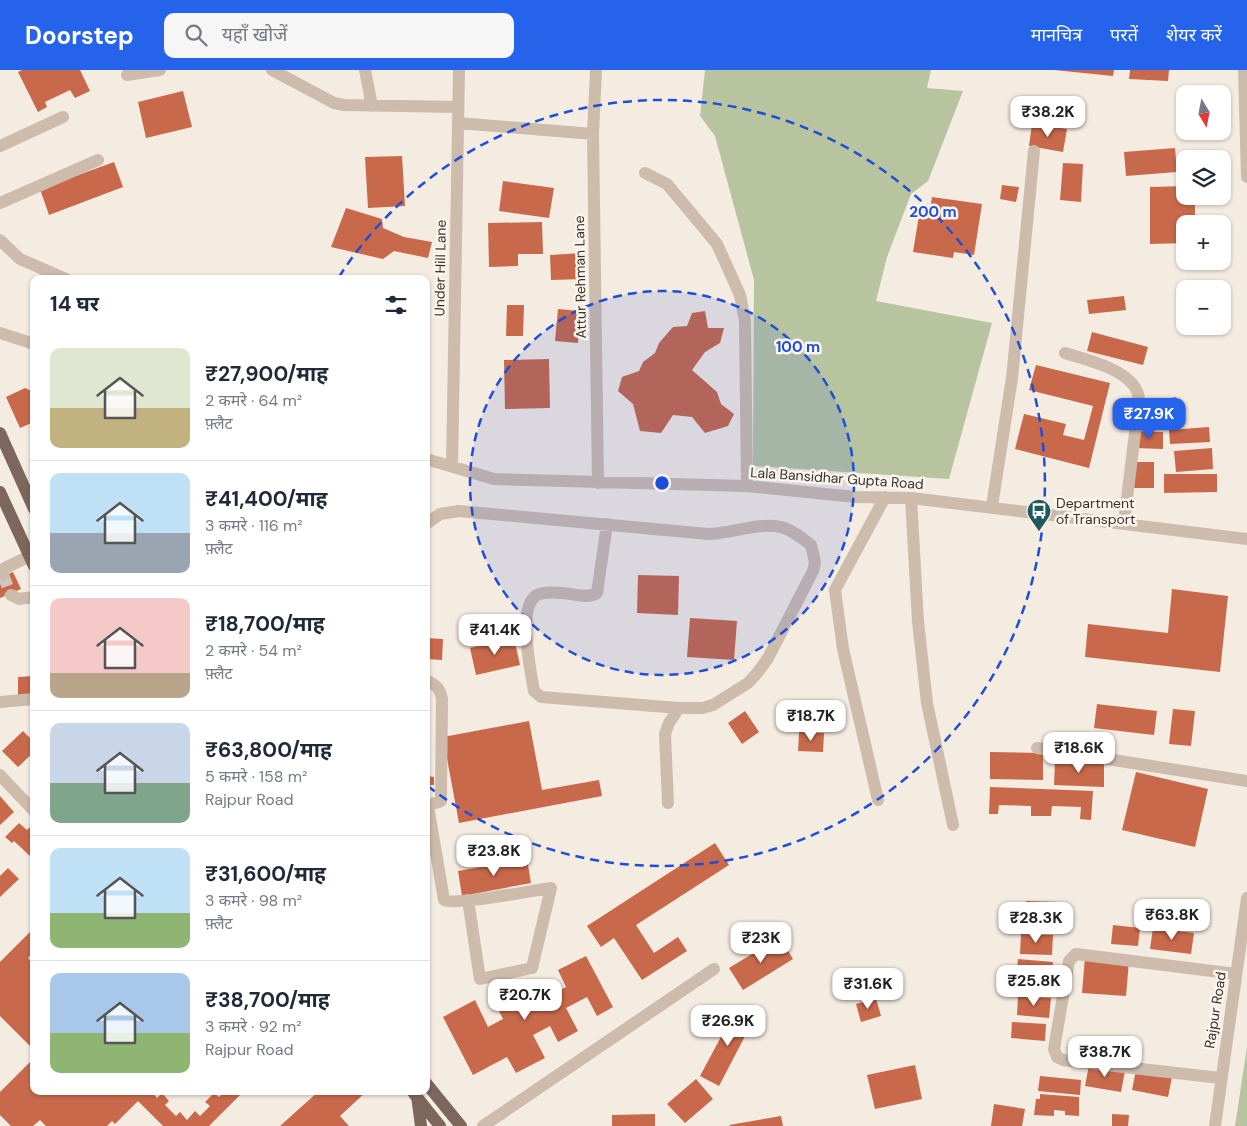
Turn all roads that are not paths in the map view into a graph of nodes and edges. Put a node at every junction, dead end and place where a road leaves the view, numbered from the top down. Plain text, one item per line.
1 (160, 70) edge
2 (272, 70) edge
3 (364, 70) edge
4 (458, 70) edge
5 (596, 70) edge
6 (1244, 70) edge
7 (127, 74) dead end
8 (372, 106) junction
9 (458, 107) junction
10 (63, 117) dead end
11 (458, 122) junction
12 (593, 134) junction
13 (0, 146) edge
14 (1034, 151) dead end
15 (98, 160) dead end
16 (645, 173) dead end
17 (1247, 177) edge
18 (0, 203) edge
19 (0, 240) edge
20 (57, 275) edge
21 (0, 333) edge
22 (30, 343) edge
23 (1065, 354) dead end
24 (0, 433) edge
25 (430, 460) edge
26 (452, 466) junction
27 (598, 483) junction
28 (747, 486) junction
29 (0, 492) edge
30 (885, 498) junction
31 (911, 498) junction
32 (30, 500) edge
33 (992, 506) junction
34 (430, 521) edge
35 (1124, 523) junction
36 (607, 524) junction
37 (1247, 539) edge
38 (30, 554) edge
39 (30, 559) edge
40 (3, 575) dead end
41 (11, 595) dead end
42 (30, 598) edge
43 (430, 682) edge
44 (30, 699) edge
45 (0, 702) edge
46 (678, 708) junction
47 (1036, 748) dead end
48 (0, 775) edge
49 (1247, 781) edge
50 (878, 800) dead end
51 (668, 803) dead end
52 (430, 805) edge
53 (30, 807) edge
54 (430, 824) edge
55 (953, 825) dead end
56 (1247, 898) edge
57 (468, 900) junction
58 (714, 969) dead end
59 (1236, 974) junction
60 (1220, 1078) junction
61 (430, 1089) edge
62 (415, 1095) edge
63 (416, 1095) edge
64 (421, 1126) edge
65 (440, 1126) edge
66 (461, 1126) edge
67 (483, 1126) edge
68 (1215, 1126) edge

1 - 7 street
2 - 8 street
3 - 8 street
4 - 9 street, Under Hill Lane
5 - 12 street, Attur Rehman Lane
6 - 17 street
8 - 9 street
9 - 11 street, Under Hill Lane
10 - 13 street
11 - 12 street
11 - 26 street, Under Hill Lane
12 - 27 street, Attur Rehman Lane
14 - 33 street
15 - 18 street
16 - 28 street
19 - 20 street
21 - 22 street
23 - 35 street
24 - 32 main road
25 - 26 street, Lala Bansidhar Gupta Road
26 - 27 street, Lala Bansidhar Gupta Road
27 - 28 street, Lala Bansidhar Gupta Road
28 - 30 street, Lala Bansidhar Gupta Road
29 - 38 main road
30 - 31 street, Lala Bansidhar Gupta Road
30 - 50 street
31 - 33 street, Lala Bansidhar Gupta Road
31 - 55 street
33 - 35 street, Lala Bansidhar Gupta Road
34 - 36 street
35 - 37 street, Lala Bansidhar Gupta Road
36 - 46 street
36 - 46 street
39 - 40 street
41 - 42 street
43 - 52 street
44 - 45 street
46 - 51 street
47 - 49 street
48 - 53 street
54 - 57 street
56 - 59 street, Rajpur Road
57 - 57 street
58 - 67 street
59 - 60 street, Rajpur Road
59 - 60 street
60 - 68 street, Rajpur Road
61 - 66 main road
62 - 64 main road
63 - 65 main road

